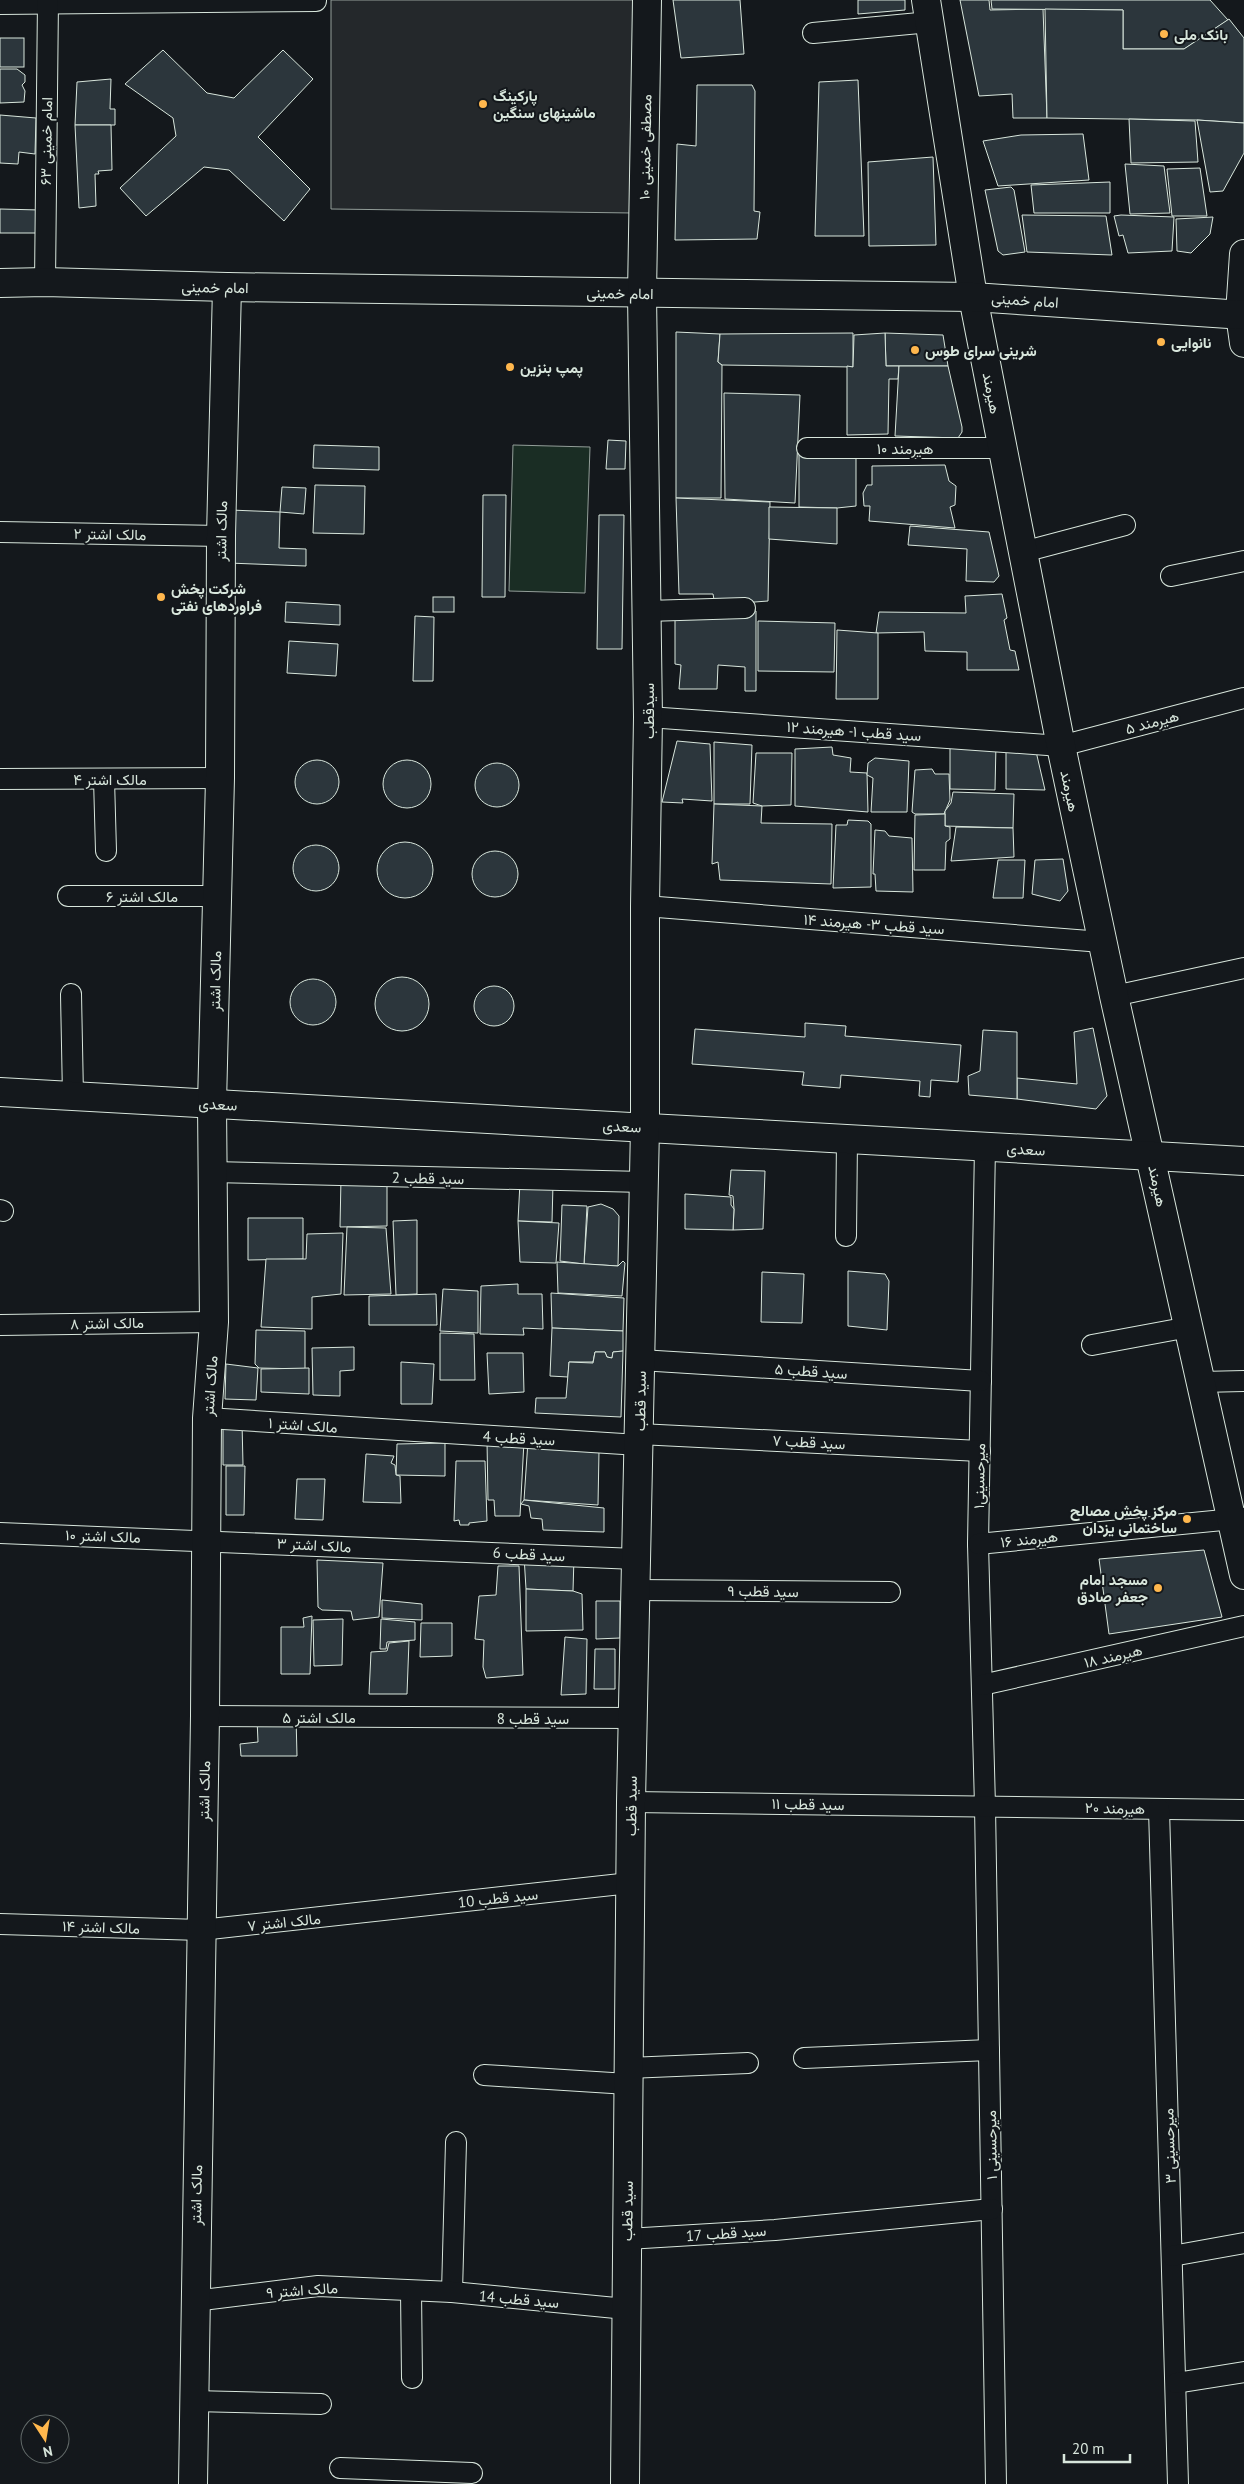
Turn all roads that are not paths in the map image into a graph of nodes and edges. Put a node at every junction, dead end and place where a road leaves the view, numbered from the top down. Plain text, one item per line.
1 (647, 0) edge
2 (48, 1) edge
3 (316, 1) edge
4 (0, 4) edge
5 (928, 11) edge
6 (813, 33) dead end
7 (1244, 254) edge
8 (45, 282) junction
9 (0, 283) edge
10 (227, 288) junction
11 (642, 294) junction
12 (973, 297) junction
13 (1243, 314) edge
14 (1244, 343) edge
15 (807, 448) dead end
16 (1002, 448) junction
17 (1125, 525) dead end
18 (0, 532) edge
19 (221, 536) junction
20 (1022, 552) junction
21 (1244, 561) edge
22 (1171, 576) dead end
23 (745, 608) dead end
24 (647, 611) junction
25 (1244, 698) edge
26 (648, 717) junction
27 (1061, 746) junction
28 (220, 778) junction
29 (0, 779) edge
30 (104, 779) junction
31 (106, 851) dead end
32 (68, 896) dead end
33 (217, 896) junction
34 (645, 906) junction
35 (1102, 942) junction
36 (1244, 968) edge
37 (71, 994) dead end
38 (1114, 996) junction
39 (0, 1092) edge
40 (73, 1096) junction
41 (212, 1104) junction
42 (645, 1127) junction
43 (847, 1139) junction
44 (985, 1146) junction
45 (1152, 1156) junction
46 (1244, 1161) edge
47 (212, 1172) junction
48 (644, 1182) junction
49 (846, 1236) dead end
50 (214, 1322) junction
51 (0, 1325) edge
52 (1189, 1327) junction
53 (1092, 1345) dead end
54 (640, 1360) junction
55 (981, 1381) junction
56 (1244, 1381) edge
57 (1201, 1382) junction
58 (207, 1418) junction
59 (400, 1431) joint
60 (639, 1440) junction
61 (980, 1451) junction
62 (1237, 1518) edge
63 (0, 1533) edge
64 (206, 1540) junction
65 (978, 1544) junction
66 (421, 1550) joint
67 (636, 1559) junction
68 (1244, 1575) edge
69 (636, 1590) junction
70 (890, 1592) dead end
71 (1244, 1626) edge
72 (982, 1685) junction
73 (205, 1716) junction
74 (433, 1717) joint
75 (633, 1718) junction
76 (631, 1802) junction
77 (985, 1806) junction
78 (1159, 1809) junction
79 (1244, 1810) edge
80 (630, 1883) junction
81 (367, 1913) joint
82 (0, 1924) edge
83 (201, 1930) junction
84 (989, 2050) junction
85 (804, 2058) dead end
86 (748, 2063) dead end
87 (484, 2075) dead end
88 (628, 2076) junction
89 (456, 2142) dead end
90 (992, 2208) junction
91 (627, 2239) junction
92 (1244, 2243) edge
93 (1172, 2256) junction
94 (411, 2291) junction
95 (452, 2292) junction
96 (194, 2301) junction
97 (626, 2309) junction
98 (1244, 2372) edge
99 (412, 2378) dead end
100 (1176, 2383) junction
101 (193, 2401) junction
102 (321, 2404) dead end
103 (340, 2468) dead end
104 (472, 2473) dead end
105 (434, 2478) edge
106 (193, 2484) edge
107 (625, 2484) edge
108 (996, 2484) edge
109 (1178, 2484) edge

1 - 11 street, مصطفی خمینی ۱۰
2 - 3 street
2 - 4 street
2 - 8 street, امام خمینی ۶۳
5 - 6 street
5 - 12 street, هیرمند
7 - 13 street
8 - 9 street, امام خمینی
8 - 10 street, امام خمینی
10 - 11 street, امام خمینی
10 - 19 street, مالک اشتر
11 - 12 street, امام خمینی
11 - 24 street, سیدقطب
12 - 13 street, امام خمینی
12 - 16 street, هیرمند
13 - 14 street
15 - 16 street, هیرمند ۱۰
16 - 20 street, هیرمند
17 - 20 street
18 - 19 street, مالک اشتر ۲
19 - 28 street, مالک اشتر
20 - 27 street, هیرمند
21 - 22 street
23 - 24 street
24 - 26 street, سیدقطب
25 - 27 street, هیرمند ۵
26 - 27 street, سید قطب ۱- هیرمند ۱۲
26 - 34 street, سیدقطب
27 - 35 street, هیرمند
28 - 30 street, مالک اشتر ۴
28 - 33 street, مالک اشتر
29 - 30 street, مالک اشتر ۴
30 - 31 street
32 - 33 street, مالک اشتر ۶
33 - 41 street, مالک اشتر
34 - 35 street, سید قطب ۳- هیرمند ۱۴
34 - 42 street, سیدقطب
35 - 38 street, هیرمند
36 - 38 street
37 - 40 street
38 - 45 street, هیرمند
39 - 40 street, سعدی
40 - 41 street, سعدی
41 - 42 street, سعدی
41 - 47 street, مالک اشتر
42 - 43 street, سعدی
42 - 48 street, سید قطب
43 - 44 street, سعدی
43 - 49 street
44 - 45 street, سعدی
44 - 55 street, میرحسینی۱
45 - 46 street, سعدی
45 - 52 street, هیرمند
47 - 48 street, سید قطب 2
47 - 50 street, مالک اشتر
48 - 54 street, سید قطب
50 - 51 street, مالک اشتر ۸
50 - 58 street, مالک اشتر
52 - 53 street
52 - 57 street, هیرمند
54 - 55 street, سید قطب ۵
54 - 60 street, سید قطب
55 - 61 street, میرحسینی۱
56 - 57 street
57 - 62 street, هیرمند
58 - 59 street, مالک اشتر ۱
58 - 64 street, مالک اشتر
59 - 60 street, سید قطب 4
60 - 61 street, سید قطب ۷
60 - 67 street, سید قطب
61 - 65 street, میرحسینی۱
62 - 65 street, هیرمند ۱۶
62 - 68 street, هیرمند
63 - 64 street, مالک اشتر ۱۰
64 - 66 street, مالک اشتر ۳
64 - 73 street, مالک اشتر
65 - 72 street, میرحسینی۱
66 - 67 street, سید قطب 6
67 - 69 street, سید قطب
69 - 70 street, سید قطب ۹
69 - 75 street, سید قطب
71 - 72 street, هیرمند ۱۸
72 - 77 street, میرحسینی۱
73 - 74 street, مالک اشتر ۵
73 - 83 street, مالک اشتر
74 - 75 street, سید قطب 8
75 - 76 street, سید قطب
76 - 77 street, سید قطب ۱۱
76 - 80 street, سید قطب
77 - 78 street, هیرمند ۲۰
77 - 84 street, میرحسینی ۱
78 - 79 street, هیرمند ۲۰
78 - 93 street, میرحسینی ۳
80 - 81 street, سید قطب 10
80 - 88 street, سید قطب
81 - 83 street, مالک اشتر ۷
82 - 83 street, مالک اشتر ۱۴
83 - 96 street, مالک اشتر
84 - 85 street
84 - 90 street, میرحسینی ۱
86 - 88 street
87 - 88 street
88 - 91 street, سید قطب
89 - 95 street
90 - 91 street, سید قطب 17
90 - 108 street, میرحسینی ۱
91 - 97 street, سید قطب
92 - 93 street
93 - 100 street, میرحسینی ۳
94 - 95 street, سید قطب 14
94 - 96 street, مالک اشتر ۹
94 - 99 street
95 - 97 street, سید قطب 14
96 - 101 street, مالک اشتر
97 - 107 street, سید قطب
98 - 100 street
100 - 109 street, میرحسینی ۳
101 - 102 street
101 - 106 street, مالک اشتر
103 - 105 street
104 - 105 street

